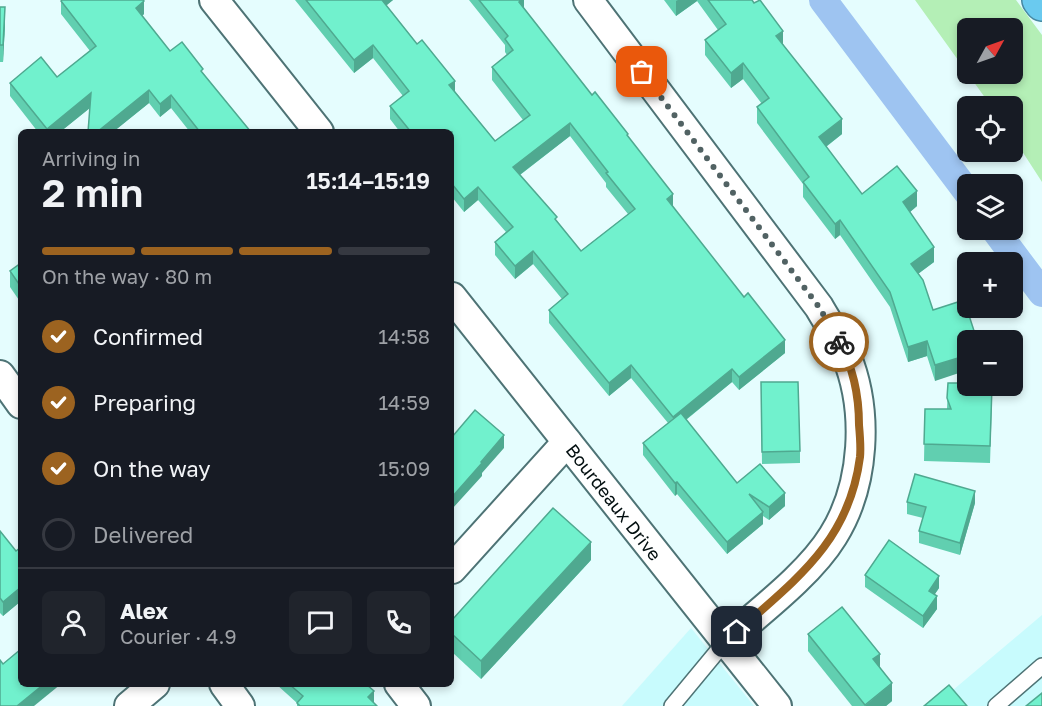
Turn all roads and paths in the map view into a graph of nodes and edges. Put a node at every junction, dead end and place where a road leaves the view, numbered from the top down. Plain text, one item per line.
1 (214, 0) edge
2 (588, 0) edge
3 (1039, 0) edge
4 (1042, 4) edge
5 (317, 129) edge
6 (454, 300) edge
7 (0, 375) edge
8 (18, 400) edge
9 (567, 442) junction
10 (454, 567) edge
11 (725, 642) junction
12 (1042, 666) edge
13 (151, 687) edge
14 (226, 687) edge
15 (401, 687) edge
16 (129, 706) edge
17 (240, 706) edge
18 (416, 706) edge
19 (672, 706) edge
20 (777, 706) edge
21 (996, 706) edge

1 - 5 street
2 - 11 street
3 - 4 highway
6 - 9 street, Bourdeaux Drive
7 - 8 street
9 - 10 street
9 - 11 street, Bourdeaux Drive
11 - 19 lane
11 - 20 street, Bourdeaux Drive
12 - 21 lane
13 - 16 street
14 - 17 street
15 - 18 street

